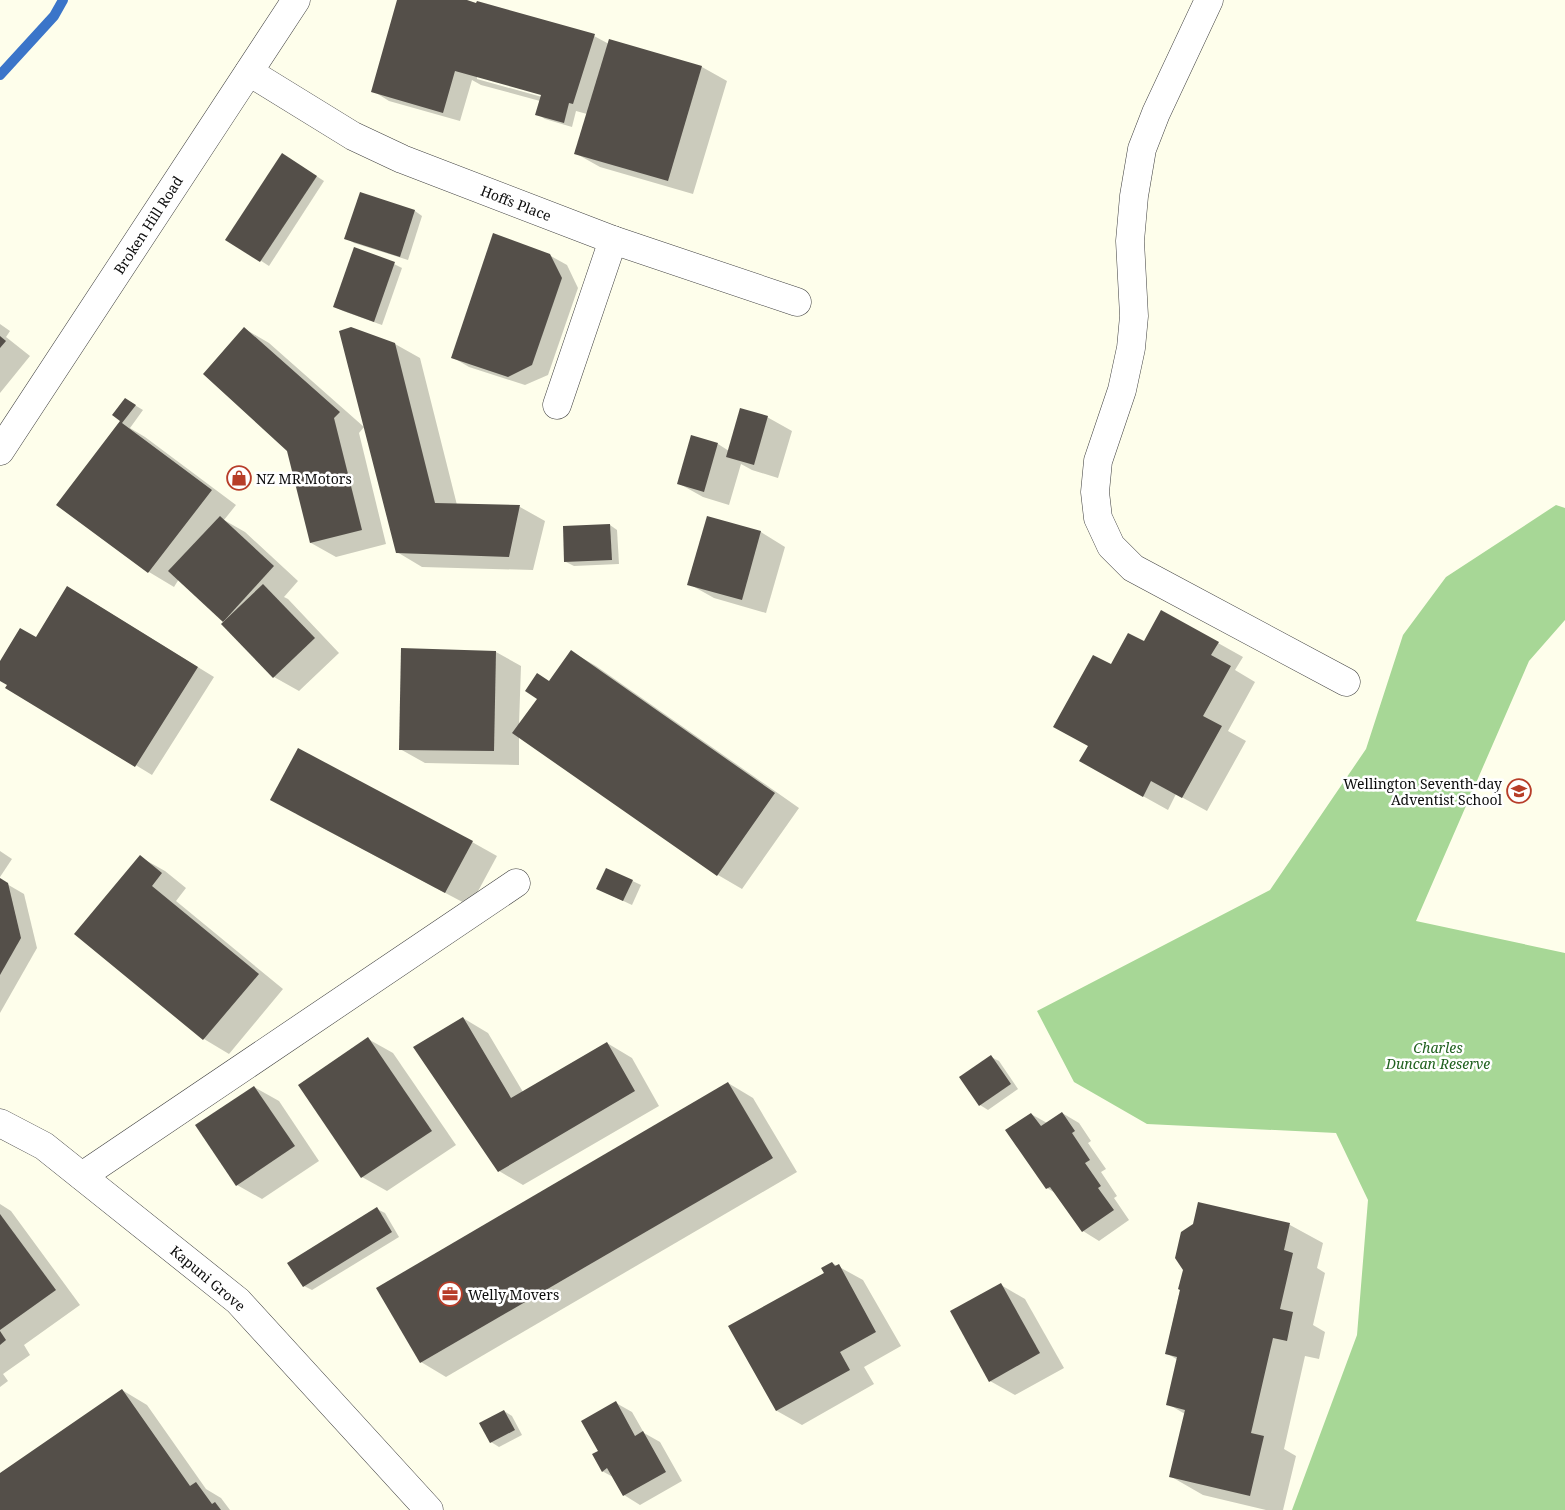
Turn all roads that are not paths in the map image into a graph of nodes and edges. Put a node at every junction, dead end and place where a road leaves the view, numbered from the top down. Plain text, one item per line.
1 (296, 0) edge
2 (1209, 0) edge
3 (249, 72) junction
4 (613, 240) junction
5 (797, 302) dead end
6 (557, 405) dead end
7 (0, 451) edge
8 (1346, 682) dead end
9 (516, 883) dead end
10 (0, 1122) edge
11 (82, 1176) junction
12 (429, 1510) edge

1 - 3 street, Broken Hill Road
2 - 8 street
3 - 4 street, Hoffs Place
3 - 7 street, Broken Hill Road
4 - 5 street, Hoffs Place
4 - 6 street
9 - 11 street
10 - 11 street, Kapuni Grove
11 - 12 street, Kapuni Grove

